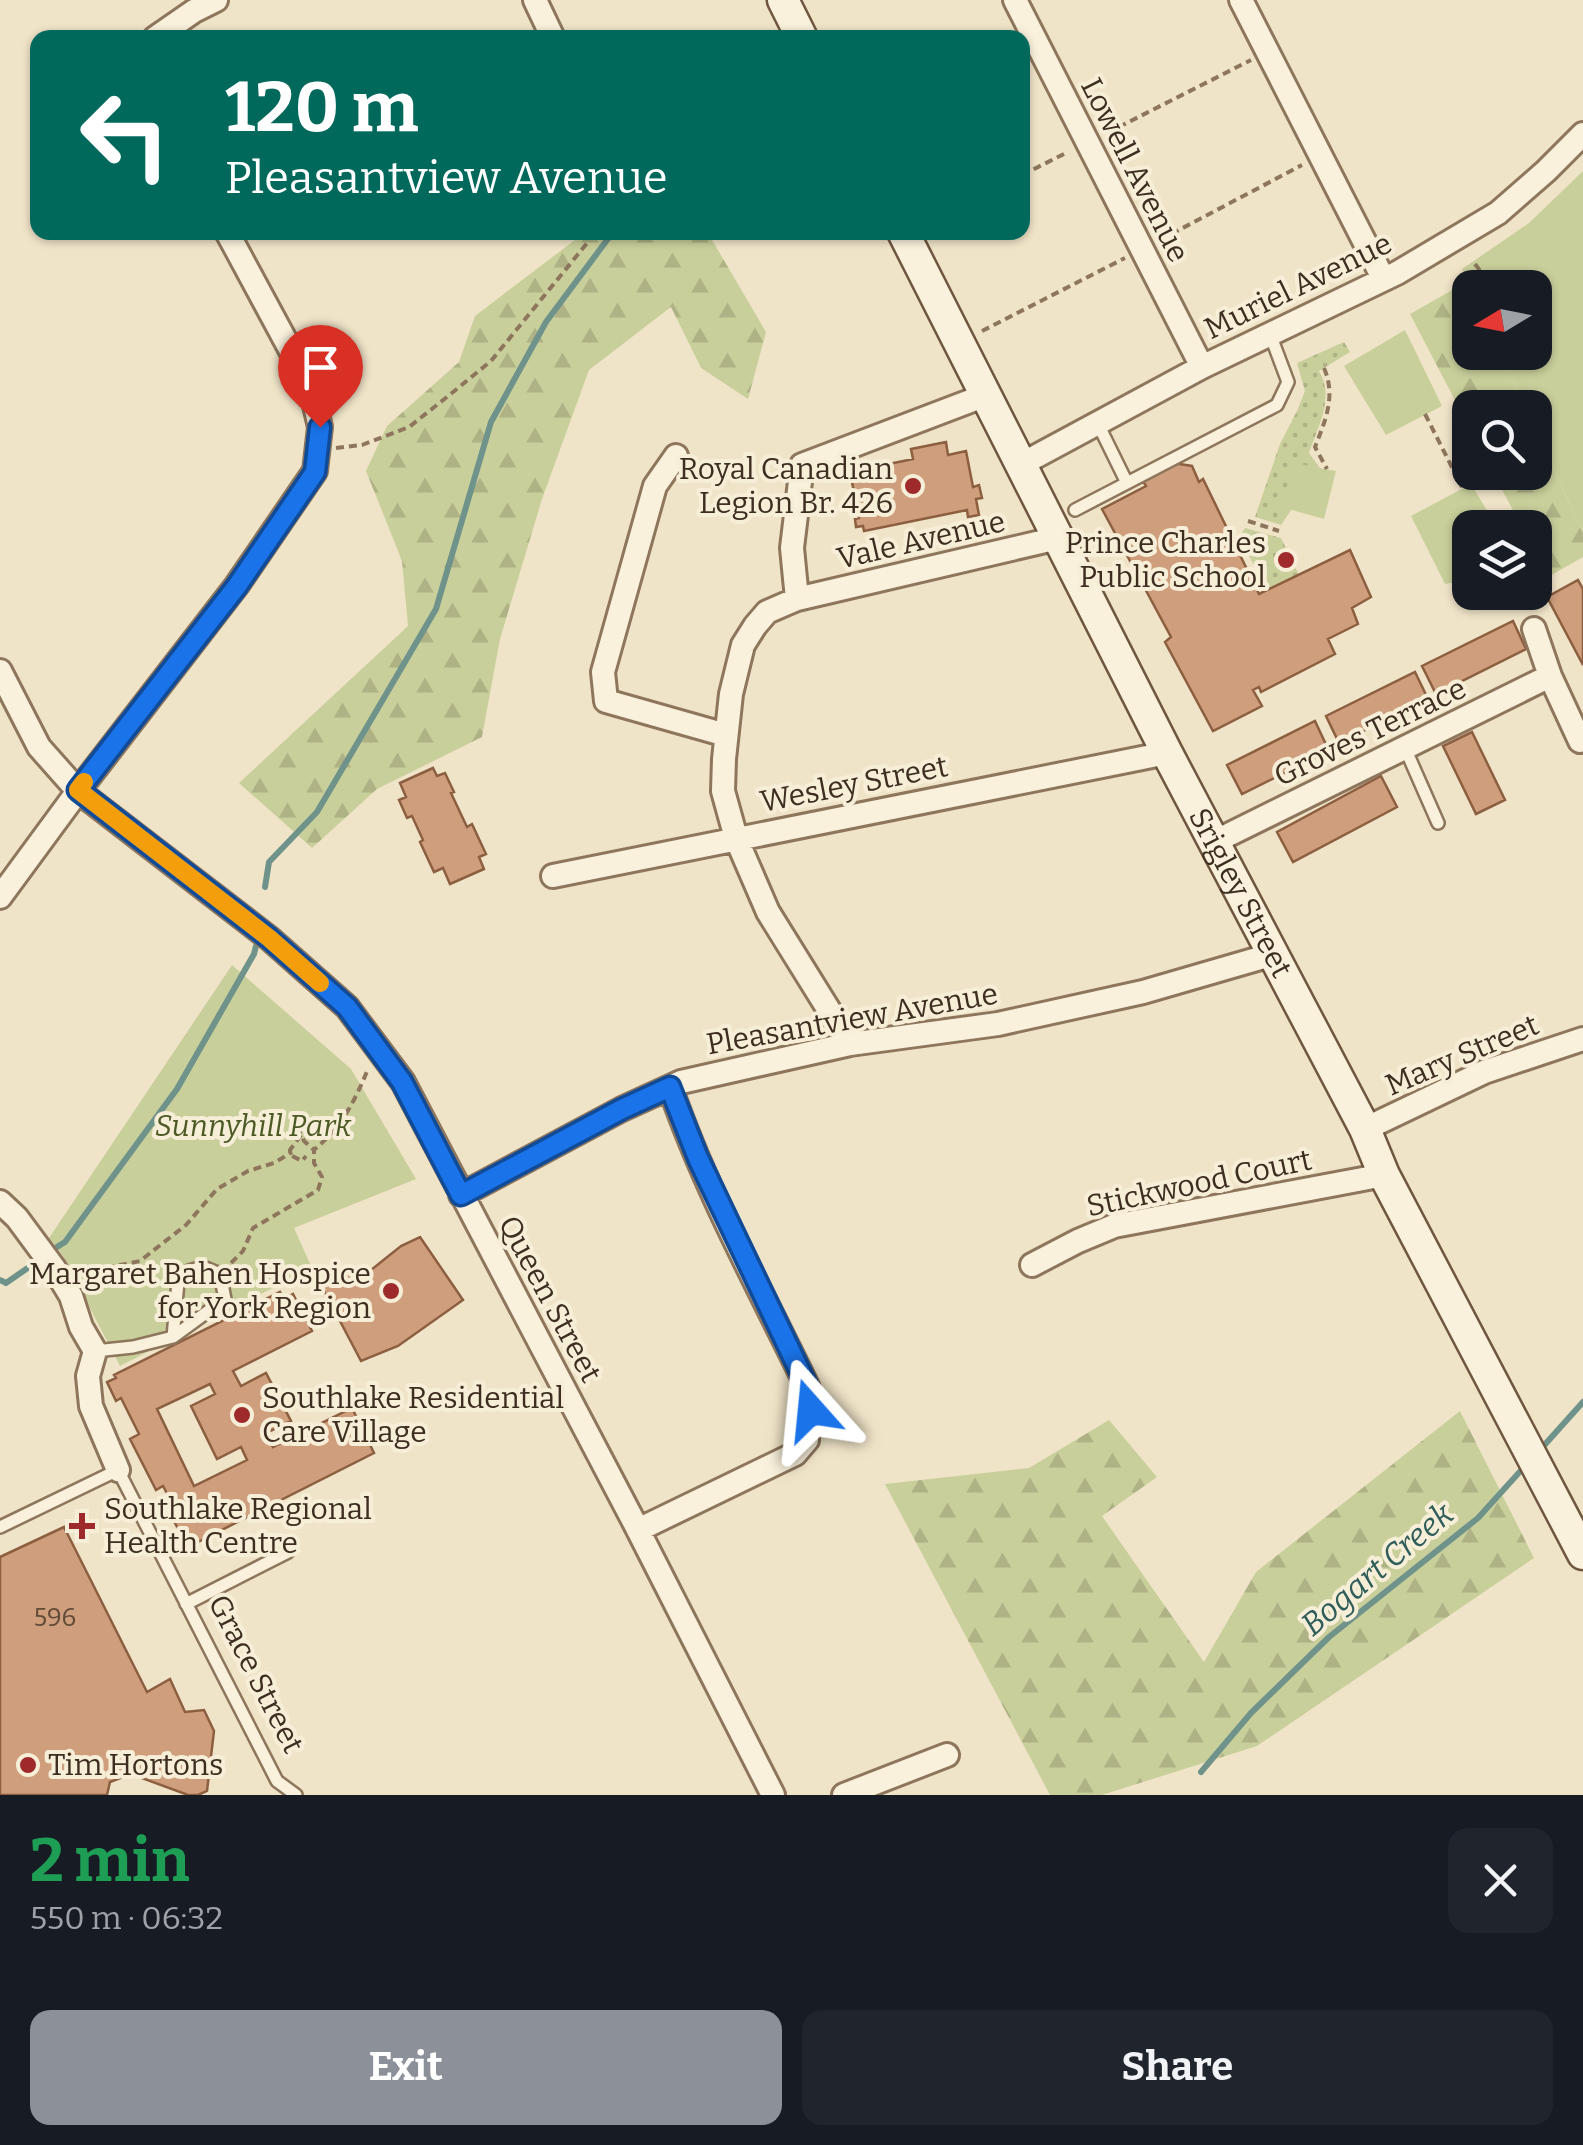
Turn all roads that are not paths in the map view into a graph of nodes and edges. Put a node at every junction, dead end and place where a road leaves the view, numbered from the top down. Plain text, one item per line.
1 (216, 0) edge
2 (535, 0) edge
3 (783, 0) edge
4 (1015, 0) edge
5 (1241, 0) edge
6 (166, 30) edge
7 (549, 30) edge
8 (798, 30) edge
9 (1583, 134) edge
10 (231, 240) edge
11 (906, 240) edge
12 (1383, 278) junction
13 (1270, 334) junction
14 (1202, 367) junction
15 (986, 396) junction
16 (1098, 424) junction
17 (676, 456) dead end
18 (1020, 466) junction
19 (1128, 483) junction
20 (1075, 510) dead end
21 (1058, 538) junction
22 (797, 599) junction
23 (1534, 629) dead end
24 (0, 671) edge
25 (1550, 676) junction
26 (726, 736) junction
27 (1580, 740) dead end
28 (1406, 748) junction
29 (1167, 753) junction
30 (78, 790) junction
31 (1438, 823) dead end
32 (736, 838) junction
33 (1216, 841) junction
34 (553, 876) dead end
35 (0, 898) edge
36 (1274, 954) junction
37 (1583, 1039) edge
38 (850, 1044) junction
39 (670, 1087) junction
40 (1365, 1129) junction
41 (1384, 1175) junction
42 (461, 1195) junction
43 (0, 1202) edge
44 (1032, 1265) dead end
45 (173, 1337) junction
46 (95, 1351) junction
47 (118, 1470) junction
48 (0, 1527) edge
49 (638, 1530) junction
50 (1582, 1548) edge
51 (288, 1552) dead end
52 (186, 1604) junction
53 (947, 1755) dead end
54 (296, 1795) edge
55 (774, 1795) edge
56 (844, 1795) edge

1 - 6 street
2 - 7 street
3 - 8 street
4 - 14 street, Lowell Avenue
5 - 12 street
9 - 12 street, Muriel Avenue
10 - 30 street
11 - 15 street, Srigley Street
12 - 13 street, Muriel Avenue
13 - 14 street, Muriel Avenue
13 - 19 lane
14 - 16 street, Muriel Avenue
15 - 18 street, Srigley Street
15 - 22 street
16 - 18 street, Muriel Avenue
16 - 19 lane
17 - 26 street
18 - 21 street, Srigley Street
19 - 20 lane
21 - 22 street, Vale Avenue
21 - 29 street, Srigley Street
22 - 26 street, Vale Avenue
23 - 25 street
24 - 30 street, Queen Street
25 - 27 street
25 - 28 street, Groves Terrace
26 - 32 street, Vale Avenue
28 - 31 lane
28 - 33 street, Groves Terrace
29 - 32 street, Wesley Street
29 - 33 street, Srigley Street
30 - 35 street
30 - 42 street, Queen Street
32 - 34 street, Wesley Street
32 - 38 street, Vale Avenue
33 - 36 street, Srigley Street
36 - 38 street, Pleasantview Avenue
36 - 40 street, Srigley Street
37 - 40 street, Mary Street
38 - 39 street, Pleasantview Avenue
39 - 42 street, Pleasantview Avenue
39 - 49 street
40 - 41 street, Srigley Street
41 - 44 street, Stickwood Court
41 - 50 street, Srigley Street
42 - 49 street, Queen Street
43 - 46 street
45 - 45 lane
45 - 46 lane
46 - 47 street, Grace Street
47 - 48 lane
47 - 52 lane, Grace Street
49 - 55 street, Queen Street
51 - 52 lane
52 - 54 lane, Grace Street
53 - 56 street

